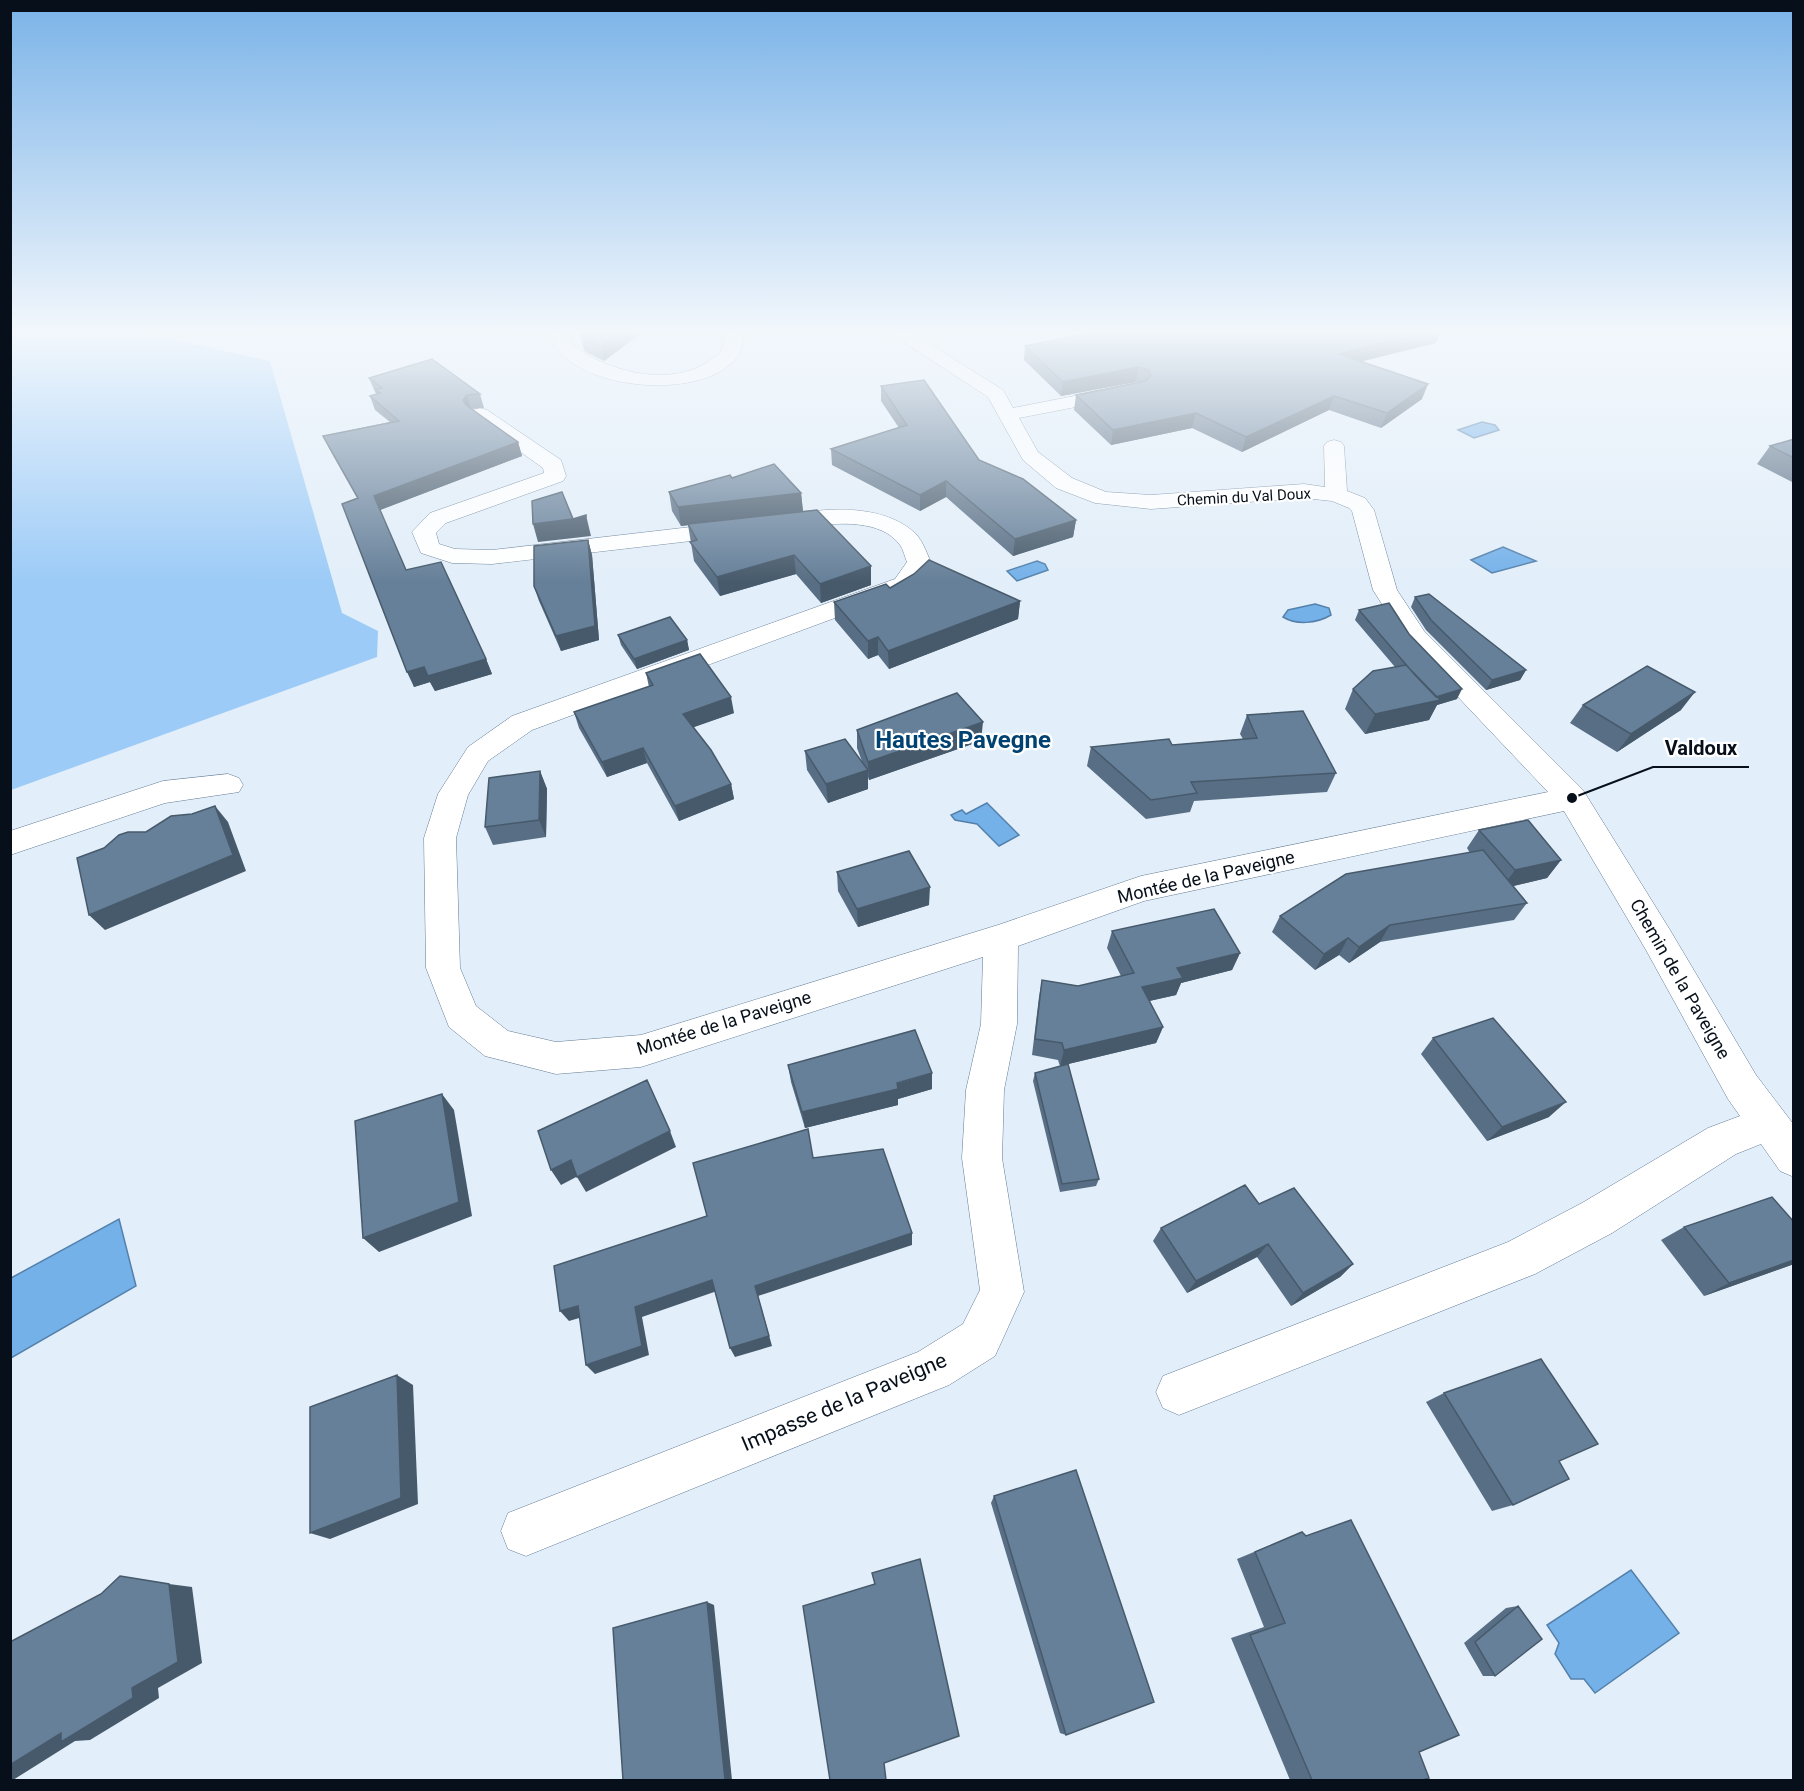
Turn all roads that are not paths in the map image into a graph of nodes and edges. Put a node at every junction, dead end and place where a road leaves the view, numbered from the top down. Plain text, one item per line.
1 (481, 415) edge
2 (1006, 415) edge
3 (1334, 446) dead end
4 (1336, 495) junction
5 (228, 785) dead end
6 (1572, 798) junction
7 (10, 843) edge
8 (1001, 938) junction
9 (1768, 1123) junction
10 (1794, 1158) edge
11 (1179, 1392) dead end
12 (526, 1531) dead end

1 - 8 street, Montée de la Paveigne
2 - 4 street, Chemin du Val Doux
3 - 4 street
4 - 6 street, Chemin du Val Doux
5 - 7 street
6 - 8 street, Montée de la Paveigne
6 - 9 street, Chemin de la Paveigne
8 - 12 street, Impasse de la Paveigne
9 - 10 street, Chemin de la Paveigne
9 - 11 street

